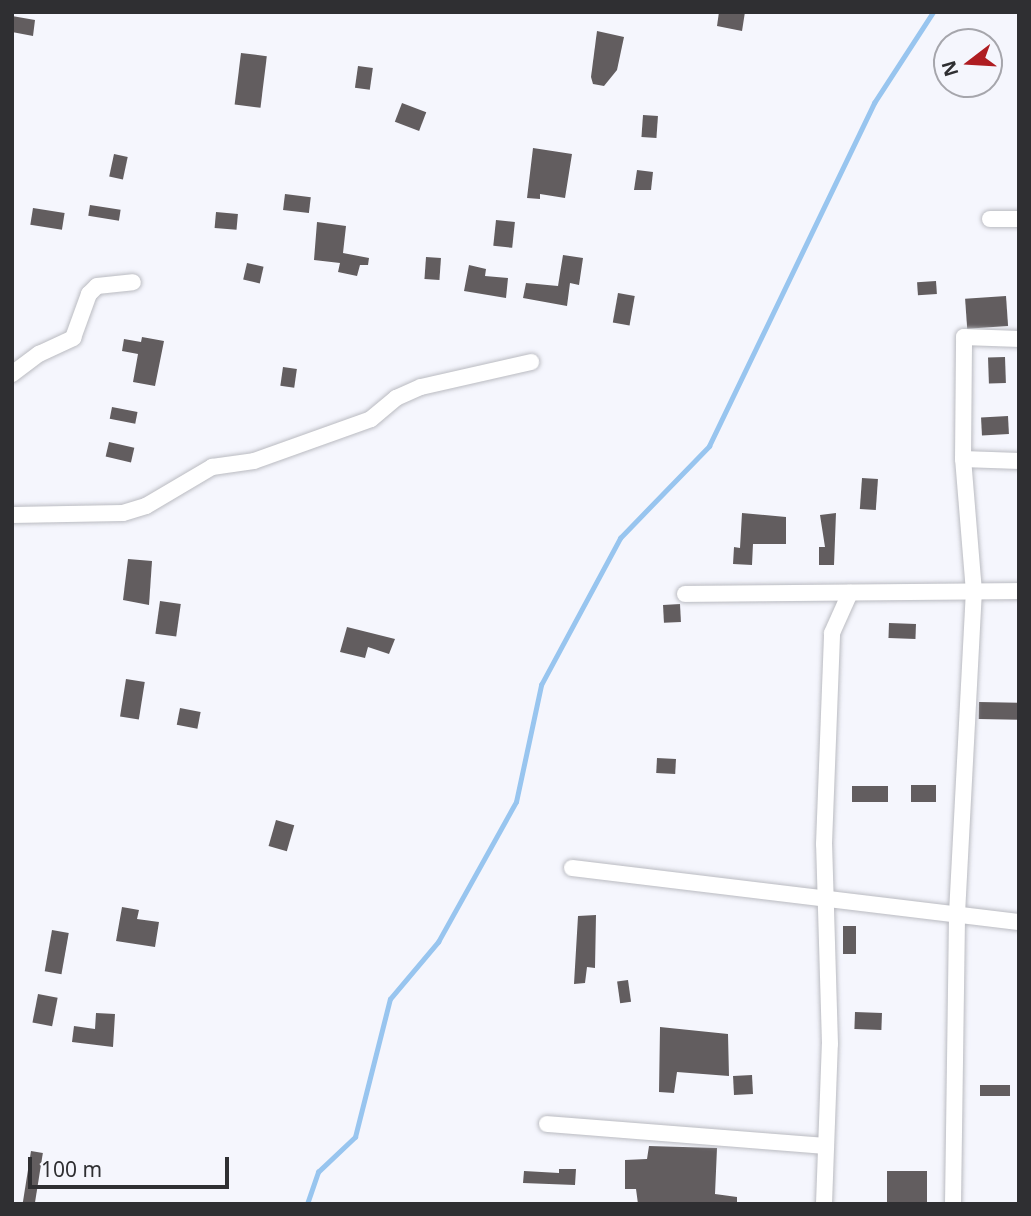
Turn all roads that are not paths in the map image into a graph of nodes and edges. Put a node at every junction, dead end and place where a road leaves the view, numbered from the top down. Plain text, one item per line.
1 (990, 219) dead end
2 (1019, 219) edge
3 (132, 282) dead end
4 (1019, 339) edge
5 (531, 362) dead end
6 (12, 374) edge
7 (963, 458) junction
8 (1019, 460) edge
9 (12, 515) edge
10 (1019, 591) edge
11 (974, 592) junction
12 (850, 593) junction
13 (685, 594) dead end
14 (572, 868) dead end
15 (827, 899) junction
16 (957, 914) junction
17 (1019, 922) edge
18 (547, 1124) dead end
19 (824, 1146) junction
20 (824, 1204) edge
21 (953, 1204) edge

1 - 2 street
3 - 6 street
4 - 7 street
5 - 9 street
7 - 8 street
7 - 11 street
10 - 11 street
11 - 12 street
11 - 16 street
12 - 13 street
12 - 15 street
14 - 15 street
15 - 16 street
15 - 19 street
16 - 17 street
16 - 21 street
18 - 19 street
19 - 20 street

